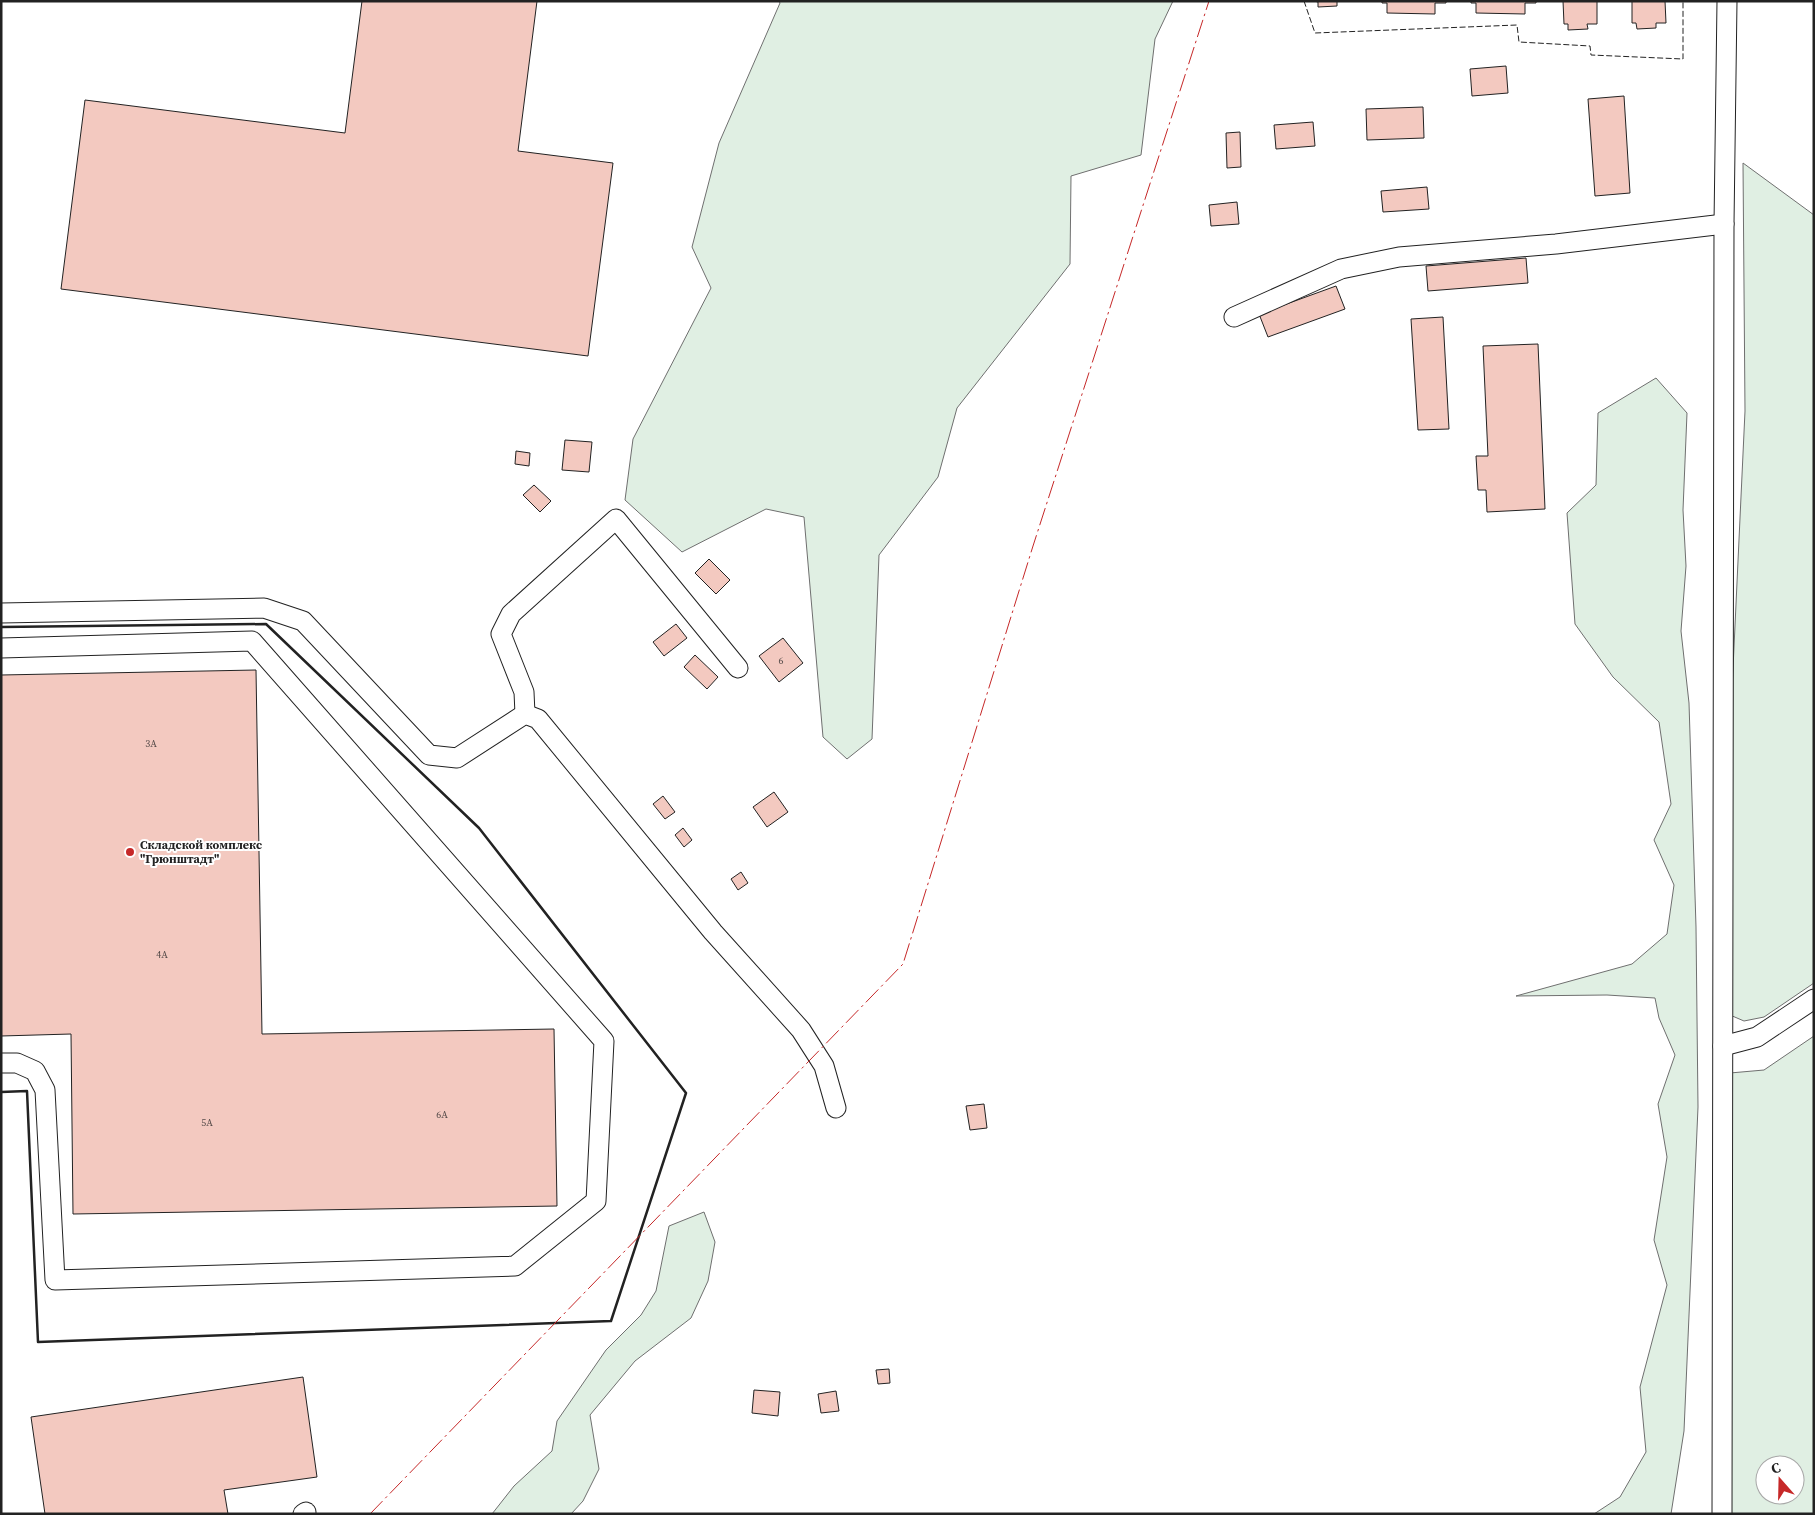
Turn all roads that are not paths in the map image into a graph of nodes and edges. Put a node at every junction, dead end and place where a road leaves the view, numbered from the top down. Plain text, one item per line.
1 (1727, 1) edge
2 (1724, 224) junction
3 (1234, 317) dead end
4 (1, 613) edge
5 (1, 648) edge
6 (738, 668) dead end
7 (525, 714) junction
8 (1814, 999) edge
9 (1723, 1046) junction
10 (1, 1063) edge
11 (836, 1108) dead end
12 (1722, 1514) edge

1 - 2 street
2 - 3 street
2 - 9 street
4 - 7 street
5 - 10 street
6 - 7 street
7 - 11 street
8 - 9 street
9 - 12 street

